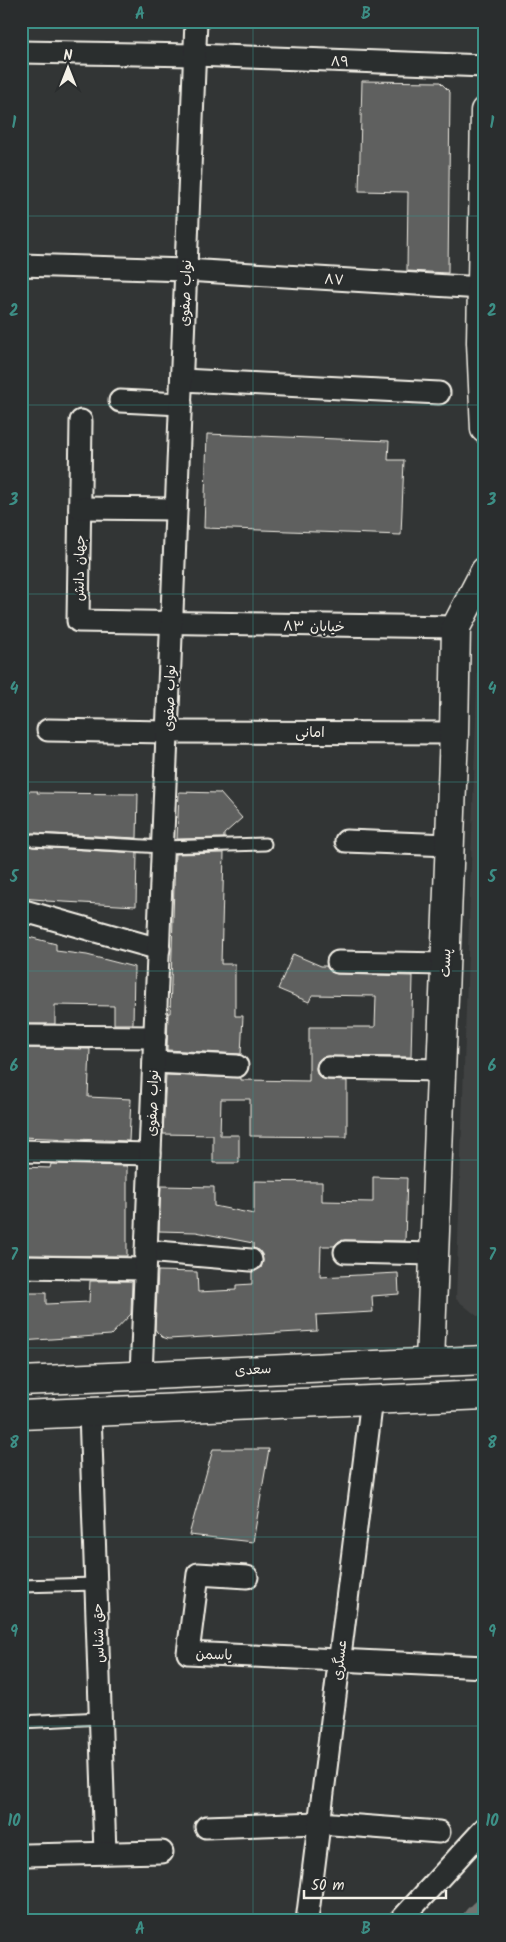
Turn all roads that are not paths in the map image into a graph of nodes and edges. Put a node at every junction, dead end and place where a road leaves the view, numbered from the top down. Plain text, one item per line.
1 (196, 21) edge
2 (21, 52) edge
3 (194, 55) junction
4 (485, 66) edge
5 (485, 111) edge
6 (21, 265) edge
7 (186, 270) junction
8 (482, 288) junction
9 (182, 380) junction
10 (439, 393) dead end
11 (120, 401) dead end
12 (180, 404) junction
13 (81, 421) dead end
14 (485, 428) edge
15 (80, 508) junction
16 (176, 509) junction
17 (485, 571) edge
18 (172, 624) junction
19 (456, 627) junction
20 (48, 730) dead end
21 (167, 732) junction
22 (454, 733) junction
23 (34, 840) dead end
24 (346, 841) dead end
25 (265, 844) dead end
26 (450, 845) junction
27 (162, 847) junction
28 (21, 910) edge
29 (158, 949) junction
30 (338, 962) dead end
31 (445, 964) junction
32 (21, 1036) edge
33 (155, 1037) junction
34 (154, 1062) junction
35 (238, 1066) dead end
36 (328, 1068) dead end
37 (441, 1070) junction
38 (21, 1151) edge
39 (150, 1154) junction
40 (344, 1252) dead end
41 (434, 1254) junction
42 (146, 1260) junction
43 (251, 1260) dead end
44 (21, 1267) edge
45 (485, 1360) edge
46 (430, 1362) junction
47 (141, 1375) junction
48 (21, 1381) edge
49 (485, 1395) edge
50 (372, 1399) junction
51 (90, 1412) junction
52 (21, 1415) edge
53 (247, 1577) dead end
54 (96, 1584) junction
55 (21, 1586) edge
56 (340, 1659) junction
57 (485, 1666) edge
58 (101, 1718) junction
59 (21, 1722) edge
60 (319, 1823) junction
61 (206, 1827) dead end
62 (485, 1828) edge
63 (440, 1832) dead end
64 (162, 1852) dead end
65 (105, 1853) junction
66 (26, 1855) dead end
67 (307, 1921) edge
68 (400, 1921) edge

1 - 3 street, نواب صفوی
2 - 3 street, ۸۹
3 - 4 street, ۸۹
3 - 7 street, نواب صفوی
5 - 8 main road
6 - 7 street, ۸۷
7 - 8 street, ۸۷
7 - 9 street, نواب صفوی
8 - 14 main road
9 - 10 street
9 - 12 street, نواب صفوی
11 - 12 street
12 - 16 street, نواب صفوی
13 - 15 street, جهان دانش
15 - 16 street
15 - 18 street, جهان دانش
16 - 18 street, نواب صفوی
17 - 19 main road, پست
18 - 19 street, خیابان ۸۳
18 - 21 street, نواب صفوی
19 - 22 main road, پست
20 - 21 street, امانی
21 - 22 street, امانی
21 - 27 street, نواب صفوی
22 - 26 main road, پست
23 - 27 lane
24 - 26 street
25 - 27 lane
26 - 31 main road, پست
27 - 29 street, نواب صفوی
28 - 29 street
29 - 33 street, نواب صفوی
30 - 31 street
31 - 37 main road, پست
32 - 33 street
33 - 34 street, نواب صفوی
34 - 35 street
34 - 39 street, نواب صفوی
36 - 37 street
37 - 41 main road, پست
38 - 39 street
39 - 42 street, نواب صفوی
40 - 41 street
41 - 46 main road, پست
42 - 43 street
42 - 44 street
42 - 47 street, نواب صفوی
45 - 46 main road, سعدی
46 - 47 main road, سعدی
47 - 48 main road, سعدی
49 - 50 main road
50 - 51 main road
50 - 56 street, عسگری
51 - 52 main road
51 - 54 street, حق شناس
53 - 56 street, یاسمن
54 - 55 lane
54 - 58 street, حق شناس
56 - 57 street
56 - 60 street, عسگری
58 - 59 lane
58 - 65 street, حق شناس
60 - 61 street
60 - 63 street
60 - 67 street, عسگری
62 - 68 street
64 - 65 street
65 - 66 street

